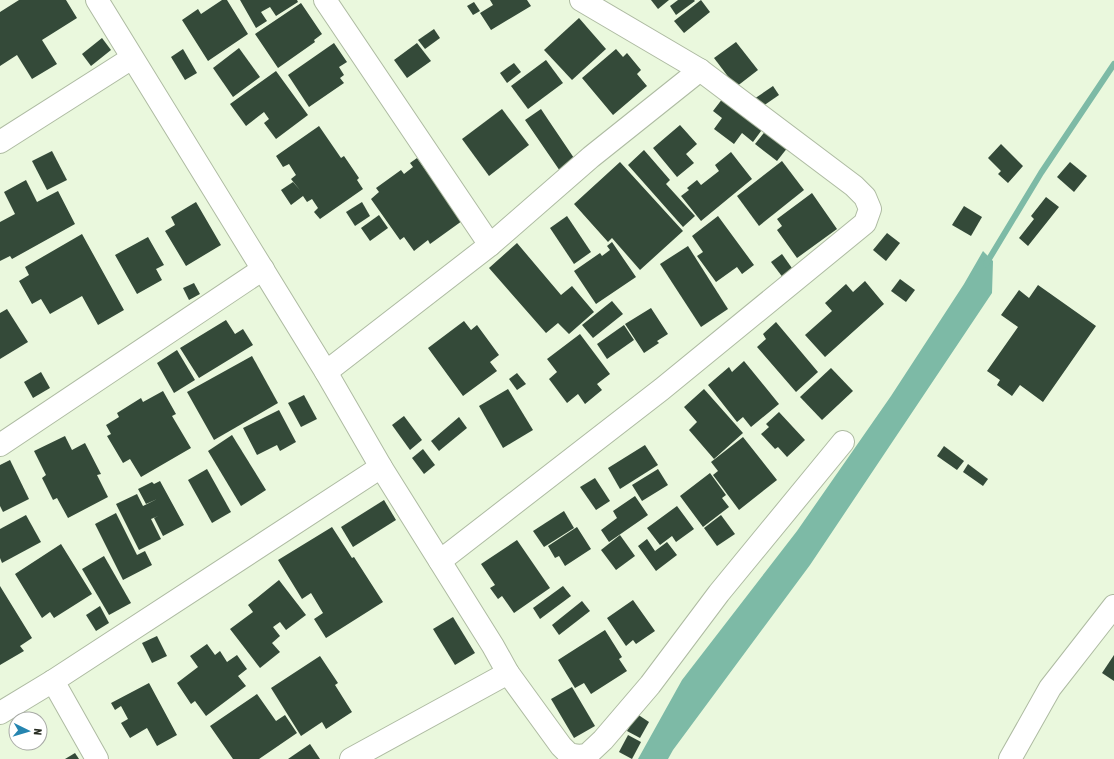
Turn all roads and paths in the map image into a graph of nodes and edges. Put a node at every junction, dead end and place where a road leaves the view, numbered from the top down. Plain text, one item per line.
1 (97, 0) edge
2 (325, 0) edge
3 (581, 0) edge
4 (132, 58) junction
5 (700, 70) junction
6 (0, 142) edge
7 (490, 245) junction
8 (263, 269) junction
9 (326, 372) junction
10 (844, 442) dead end
11 (0, 445) edge
12 (381, 467) junction
13 (440, 560) junction
14 (1114, 606) edge
15 (508, 673) junction
16 (53, 681) junction
17 (0, 713) edge
18 (354, 758) edge
19 (97, 759) edge
20 (1010, 759) edge

1 - 4 street
2 - 7 street
3 - 5 street
4 - 6 street
4 - 8 street
5 - 7 street
5 - 13 street
7 - 9 street
8 - 9 street
8 - 11 street
9 - 12 street
10 - 15 street
12 - 13 street
12 - 16 street
13 - 15 street
14 - 20 street
15 - 18 street
16 - 17 street
16 - 19 street

